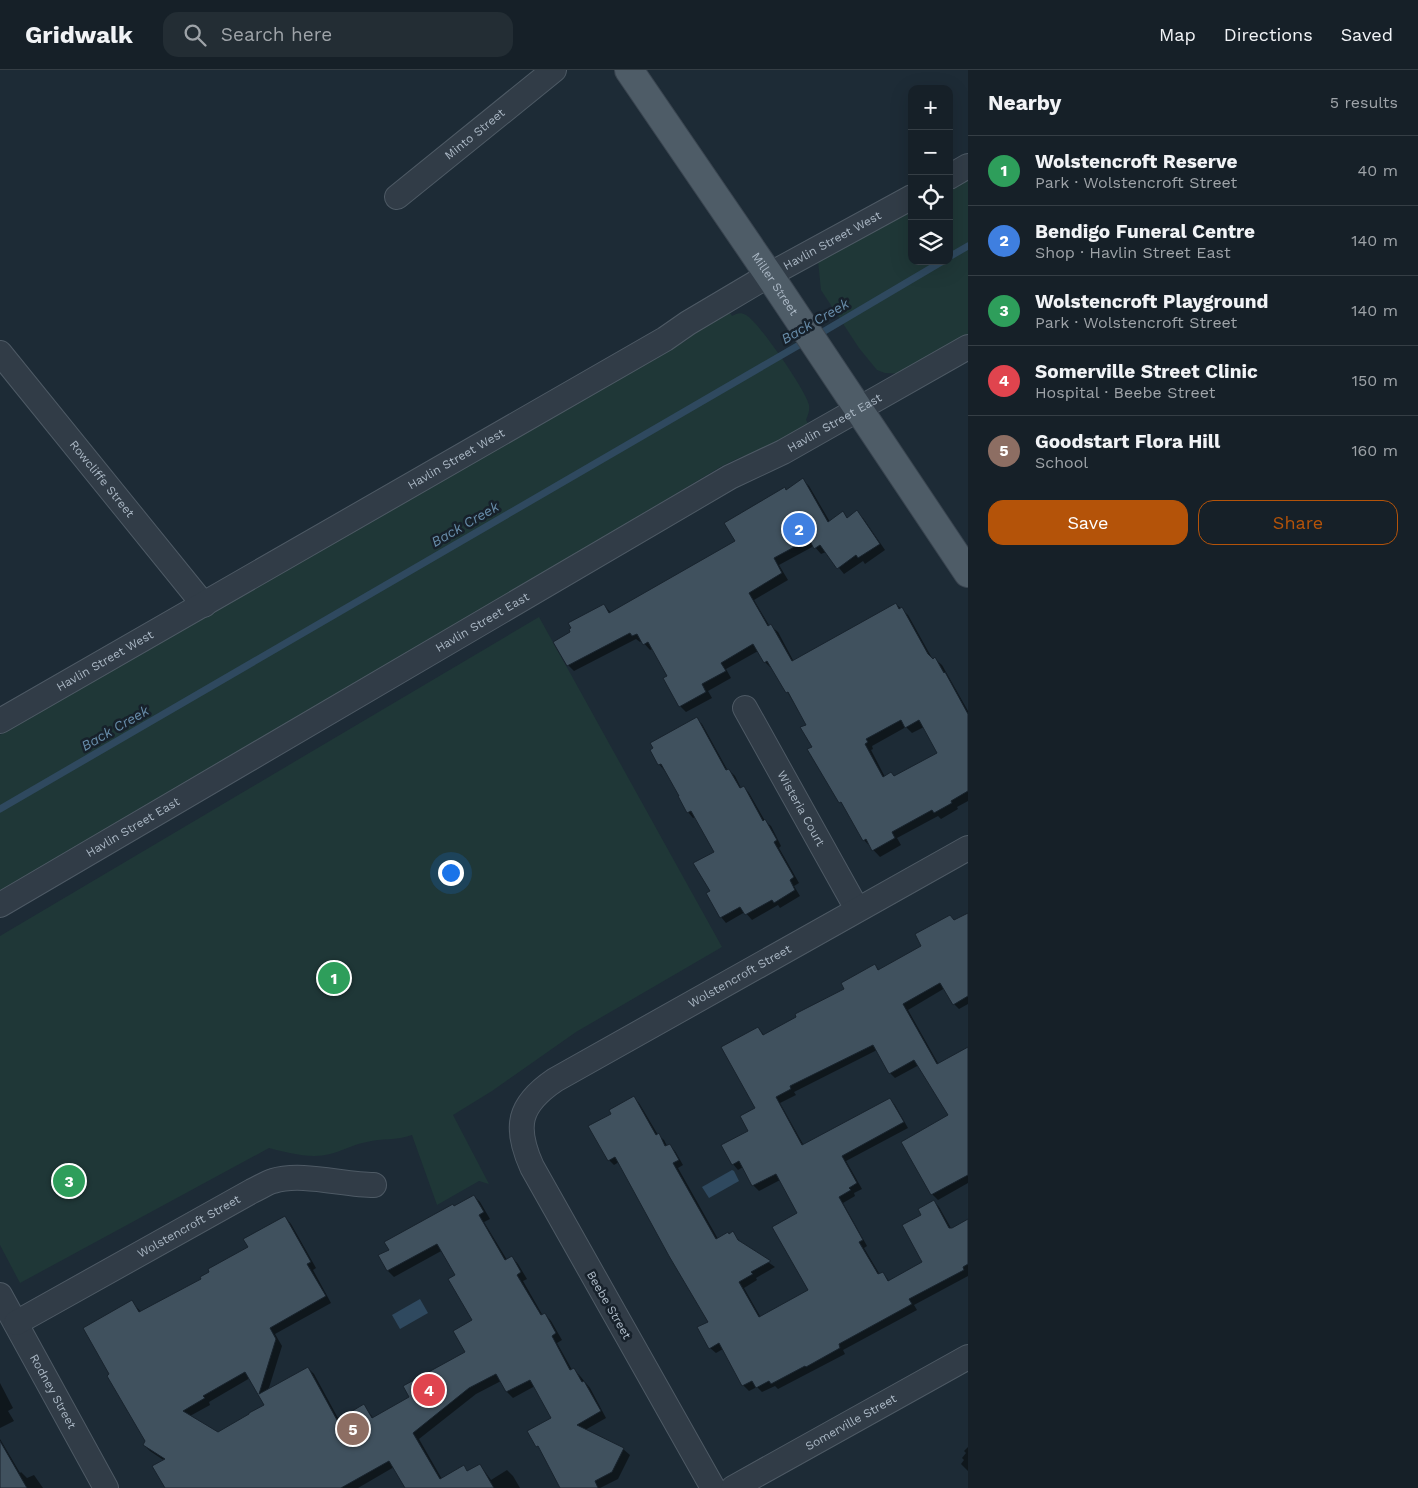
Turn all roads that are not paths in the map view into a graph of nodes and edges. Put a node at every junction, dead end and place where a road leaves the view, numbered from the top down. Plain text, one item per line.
1 (554, 70) edge
2 (629, 70) edge
3 (968, 166) edge
4 (952, 175) edge
5 (396, 197) dead end
6 (908, 199) edge
7 (769, 275) junction
8 (968, 347) edge
9 (0, 353) edge
10 (858, 409) junction
11 (968, 573) edge
12 (204, 605) junction
13 (745, 708) dead end
14 (0, 721) edge
15 (968, 848) edge
16 (0, 905) edge
17 (857, 909) junction
18 (523, 1117) joint
19 (374, 1185) dead end
20 (5, 1308) edge
21 (968, 1357) edge
22 (106, 1488) edge
23 (713, 1488) edge
24 (733, 1488) edge

1 - 5 street, Minto Street
2 - 7 main road, Miller Street
3 - 4 street
6 - 7 street, Havlin Street West
7 - 10 main road, Miller Street
7 - 12 street, Havlin Street West
8 - 10 street, Havlin Street East
9 - 12 street, Rowcliffe Street
10 - 11 main road, Miller Street
10 - 16 street, Havlin Street East
12 - 14 street, Havlin Street West
13 - 17 street, Wisteria Court
15 - 17 street, Wolstencroft Street
17 - 18 street, Wolstencroft Street
18 - 23 street, Beebe Street
19 - 20 street, Wolstencroft Street
20 - 22 street, Rodney Street
21 - 24 street, Somerville Street

